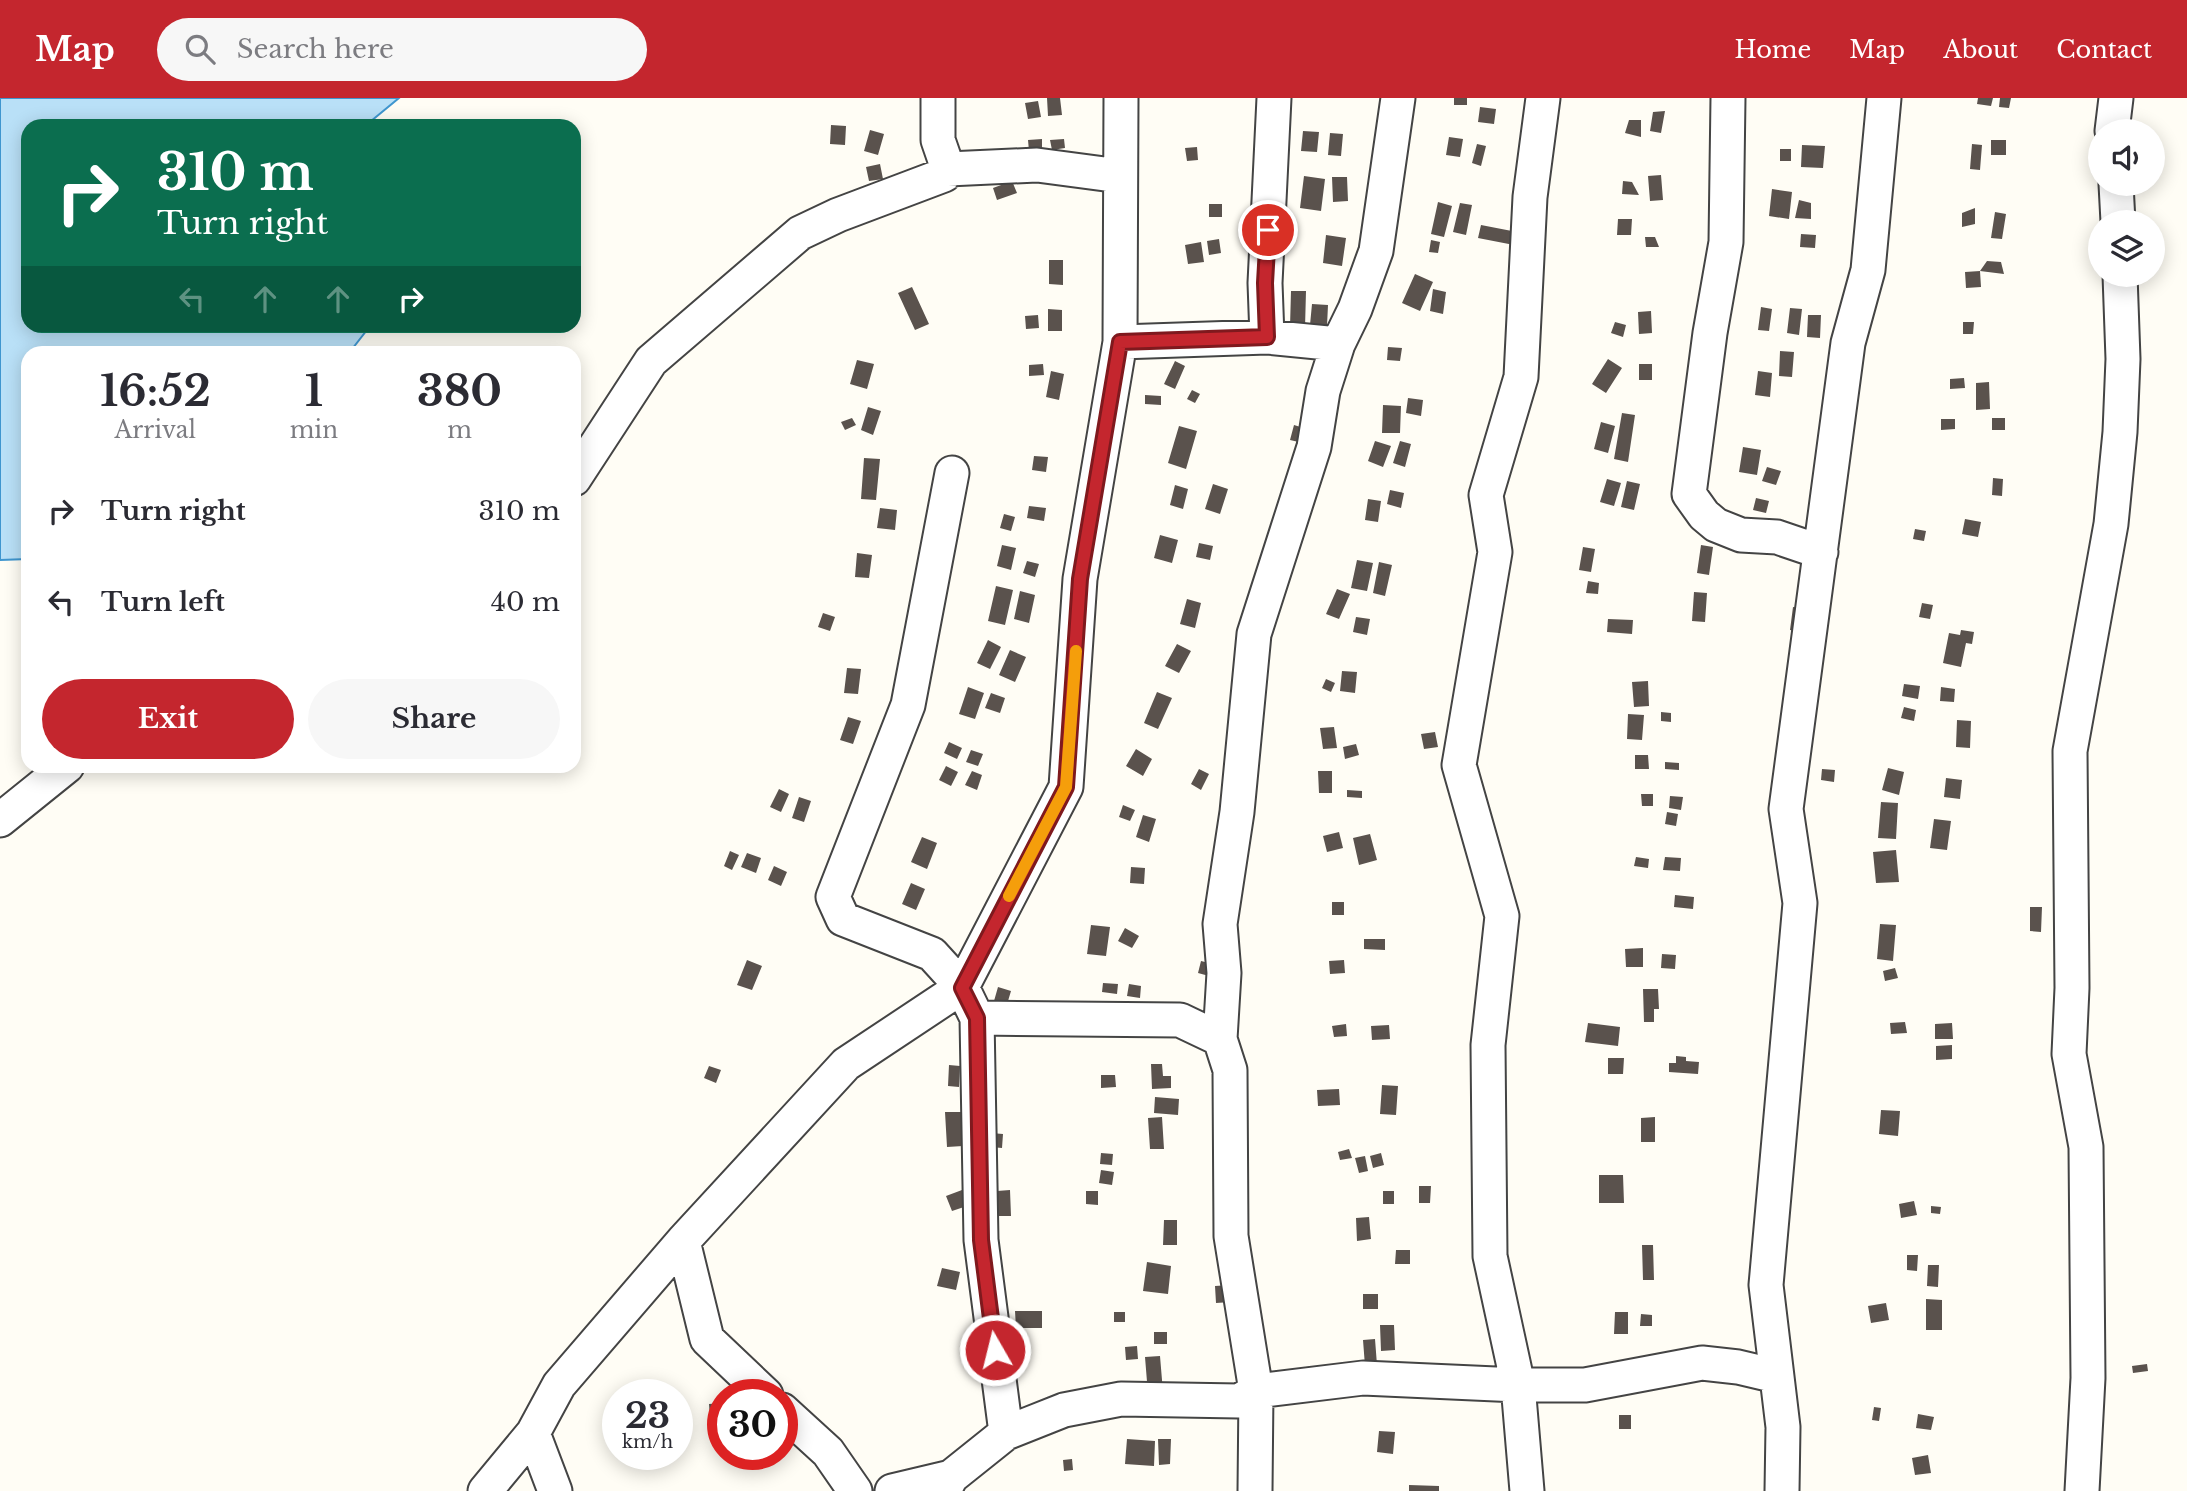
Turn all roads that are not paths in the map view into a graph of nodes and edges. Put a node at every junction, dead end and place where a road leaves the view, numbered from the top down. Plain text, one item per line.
1 (938, 98) edge
2 (1121, 98) edge
3 (1274, 98) edge
4 (1398, 98) edge
5 (1543, 98) edge
6 (1728, 98) edge
7 (1884, 98) edge
8 (2116, 98) edge
9 (2113, 119) edge
10 (948, 169) junction
11 (1120, 176) junction
12 (2120, 287) edge
13 (1267, 337) junction
14 (1120, 342) junction
15 (1338, 344) junction
16 (581, 468) edge
17 (952, 473) dead end
18 (1821, 552) junction
19 (58, 773) edge
20 (0, 820) edge
21 (962, 988) junction
22 (977, 1018) junction
23 (1220, 1039) junction
24 (683, 1241) junction
25 (1776, 1376) junction
26 (749, 1379) edge
27 (1518, 1385) junction
28 (1255, 1391) junction
29 (798, 1425) edge
30 (533, 1433) junction
31 (1006, 1433) junction
32 (948, 1484) edge
33 (485, 1491) edge
34 (555, 1491) edge
35 (855, 1491) edge
36 (892, 1491) edge
37 (1255, 1491) edge
38 (1527, 1491) edge
39 (1783, 1491) edge
40 (2082, 1491) edge

1 - 10 street
2 - 11 street
3 - 13 street
4 - 15 street
5 - 27 street
6 - 18 street
7 - 18 street
8 - 9 street
10 - 11 street
10 - 16 street
11 - 14 street
12 - 40 street
13 - 14 street
13 - 15 street
14 - 21 street
15 - 23 street
17 - 21 street
18 - 25 street
19 - 20 street
21 - 22 street
21 - 24 street
22 - 23 street
22 - 31 street
23 - 28 street
24 - 26 street
24 - 30 street
25 - 27 street
25 - 39 street
27 - 28 street
27 - 38 street
28 - 31 street
28 - 37 street
29 - 35 street
30 - 33 street
30 - 34 street
31 - 32 street
32 - 36 street

